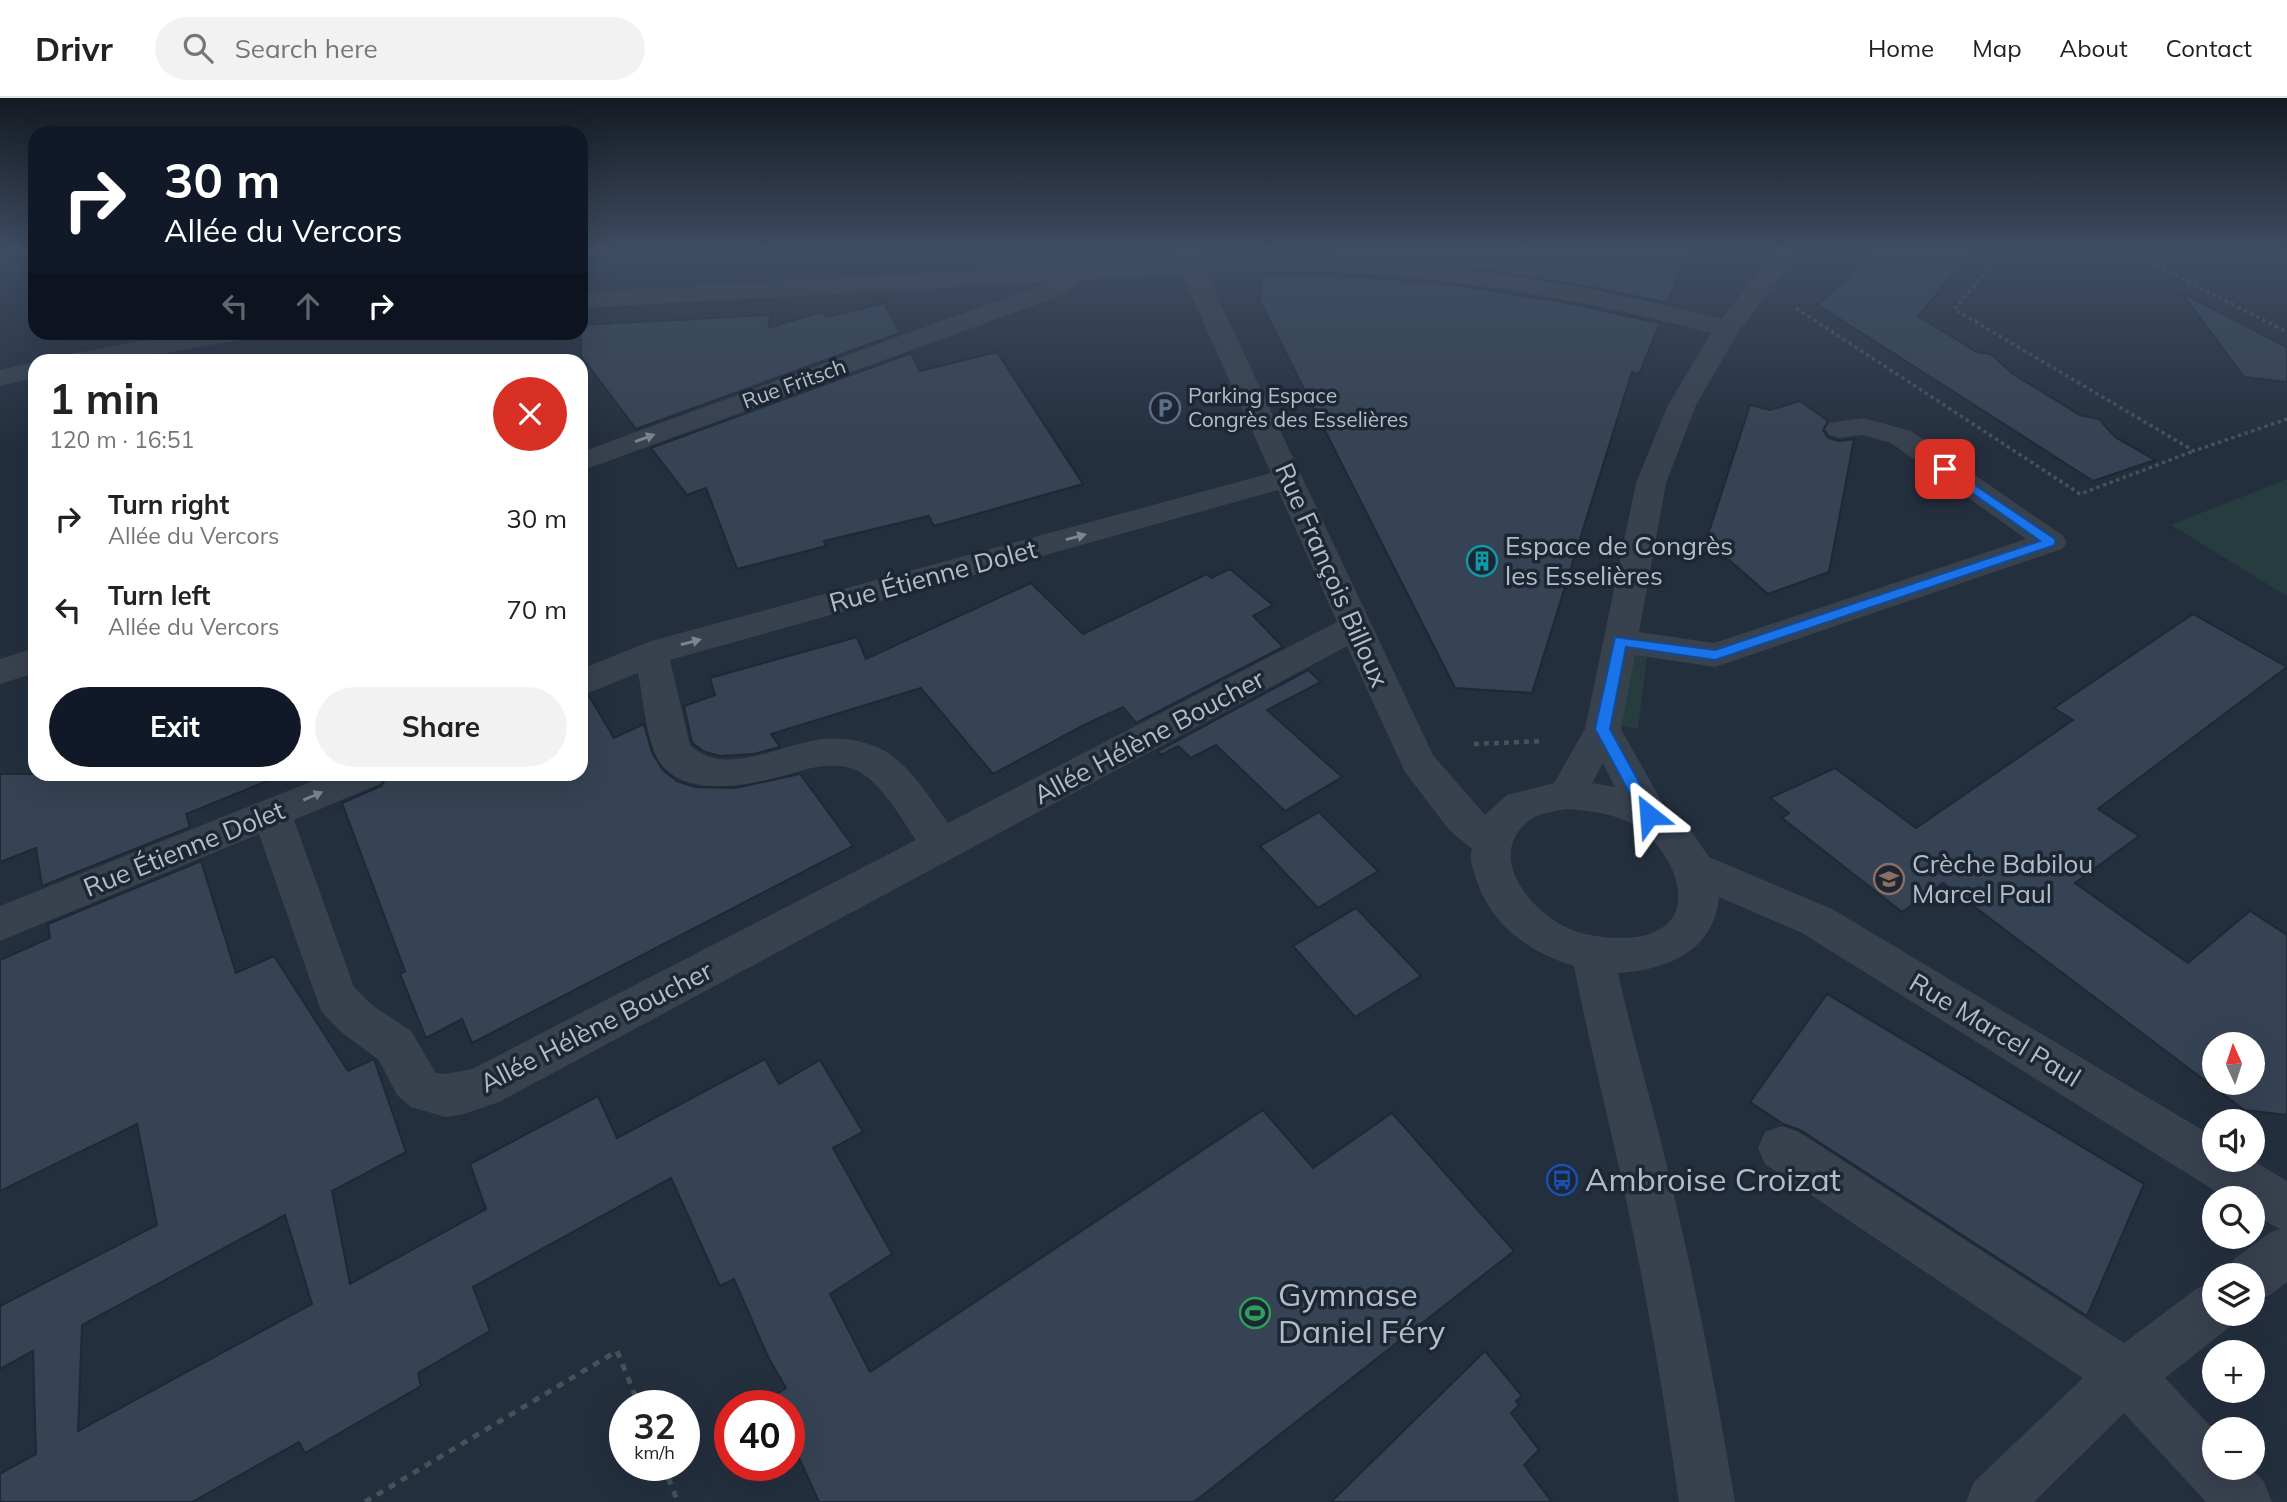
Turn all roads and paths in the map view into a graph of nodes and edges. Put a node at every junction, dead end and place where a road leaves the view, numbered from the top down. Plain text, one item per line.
1 (984, 316) edge
2 (1213, 316) edge
3 (1674, 316) edge
4 (1737, 316) edge
5 (1810, 316) edge
6 (1965, 316) edge
7 (2254, 316) edge
8 (1727, 329) junction
9 (2287, 332) edge
10 (194, 340) edge
11 (115, 354) edge
12 (28, 372) edge
13 (0, 378) edge
14 (2287, 419) edge
15 (1839, 429) dead end
16 (2193, 451) junction
17 (588, 459) edge
18 (1288, 478) junction
19 (1355, 627) junction
20 (1620, 641) junction
21 (651, 653) junction
22 (28, 662) edge
23 (0, 672) edge
24 (588, 680) edge
25 (1603, 729) junction
26 (350, 781) edge
27 (1567, 794) junction
28 (272, 814) junction
29 (1649, 815) junction
30 (1491, 843) junction
31 (943, 846) junction
32 (1695, 869) junction
33 (0, 923) edge
34 (1594, 955) junction
35 (1782, 1148) dead end
36 (2287, 1208) edge
37 (2287, 1251) edge
38 (2265, 1267) edge
39 (2202, 1316) edge
40 (2125, 1375) junction
41 (633, 1390) edge
42 (669, 1481) edge
43 (2019, 1491) edge
44 (365, 1502) edge
45 (678, 1502) edge
46 (1707, 1502) edge
47 (2244, 1502) edge

17 -> 1 street, Rue Fritsch
2 - 18 street, Rue François Billoux
3 - 8 street
4 - 8 street
5 - 16 path
6 - 16 path
7 - 9 path
8 - 20 street
10 - 11 street
12 - 13 street
14 - 16 path
15 - 20 street
18 - 19 street, Rue François Billoux
21 -> 18 street, Rue Étienne Dolet
19 - 30 street, Rue François Billoux
19 - 31 street, Allée Hélène Boucher
20 - 25 street
21 - 24 street, Rue Étienne Dolet
21 - 31 street
22 - 23 street
25 - 27 street
25 - 29 street
28 -> 26 street, Rue Étienne Dolet
27 - 29 street
27 - 30 street
28 - 31 street, Allée Hélène Boucher
28 - 33 street, Rue Étienne Dolet
29 - 32 street
30 - 34 street
32 - 34 street
32 - 36 street, Rue Marcel Paul
34 - 46 street
35 - 40 street
37 - 38 street
39 - 40 street
40 - 43 street
40 - 47 street
41 - 44 path
42 - 45 path

